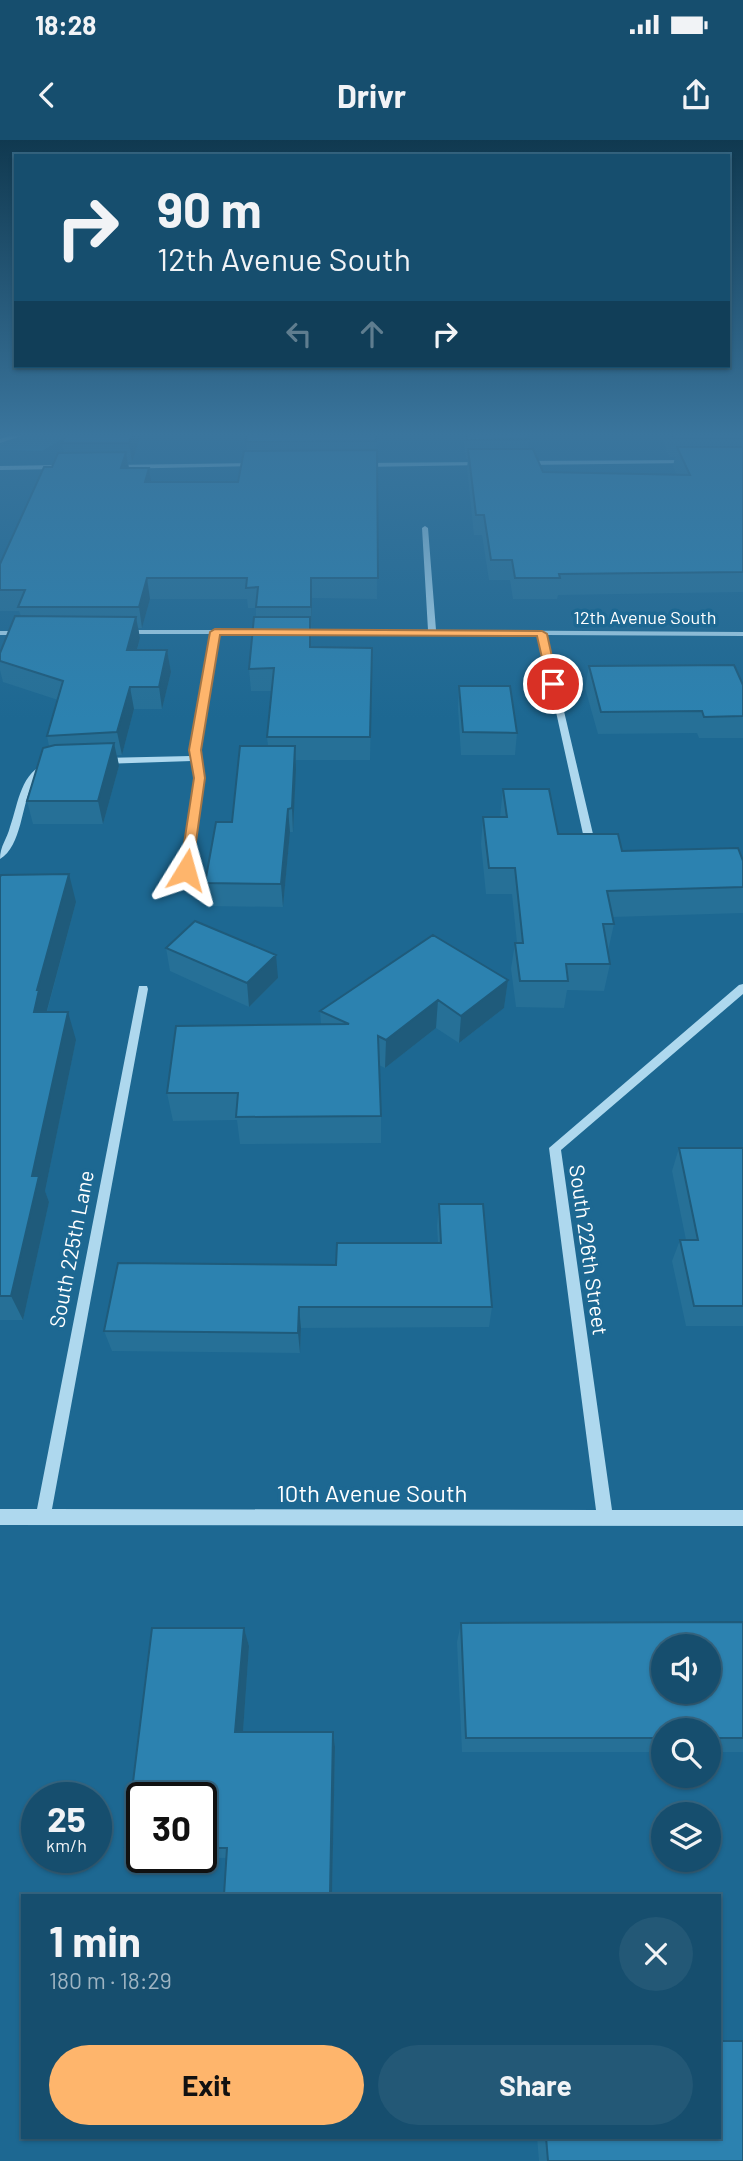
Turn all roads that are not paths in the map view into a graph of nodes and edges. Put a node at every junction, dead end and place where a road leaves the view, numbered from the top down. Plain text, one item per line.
1 (425, 529) edge
2 (108, 632) edge
3 (215, 632) junction
4 (0, 633) edge
5 (40, 633) edge
6 (432, 633) junction
7 (542, 634) junction
8 (743, 634) edge
9 (196, 758) junction
10 (87, 761) edge
11 (60, 762) edge
12 (588, 834) edge
13 (0, 856) edge
14 (186, 870) dead end
15 (743, 988) edge
16 (143, 989) dead end
17 (43, 1516) junction
18 (0, 1517) edge
19 (605, 1518) junction
20 (743, 1518) edge

1 - 6 street
2 - 3 street, 12th Avenue South
3 - 6 street, 12th Avenue South
3 - 9 street
4 - 5 street
6 - 7 street, 12th Avenue South
7 - 8 street, 12th Avenue South
7 - 12 street
9 - 10 lane
9 - 14 street
11 - 13 lane
15 - 19 street, South 226th Street
16 - 17 street, South 225th Lane
17 - 18 street, 10th Avenue South
17 - 19 street, 10th Avenue South
19 - 20 street, 10th Avenue South

